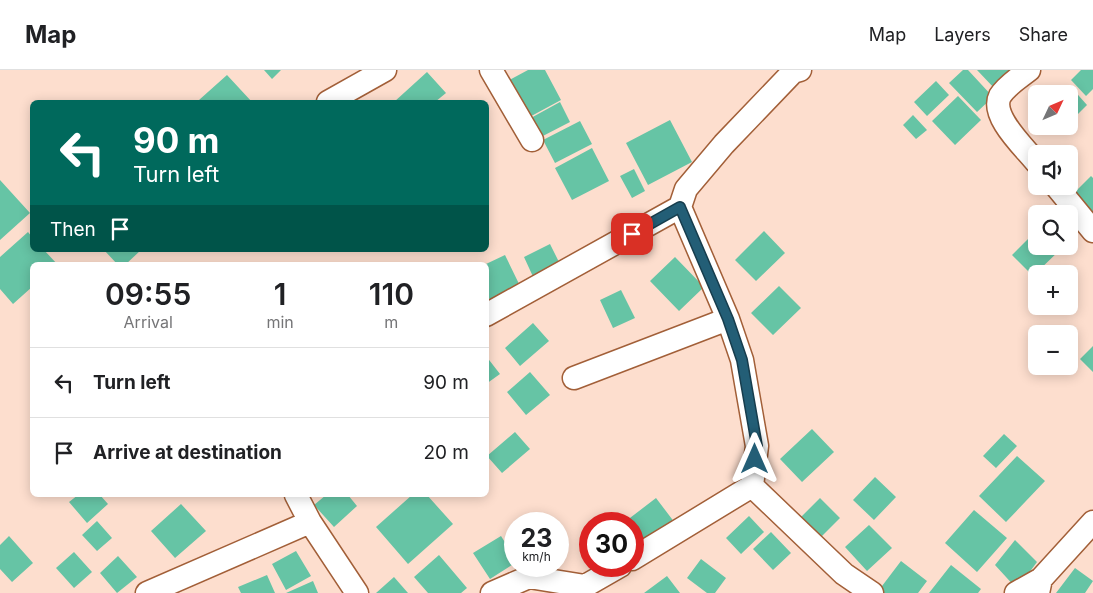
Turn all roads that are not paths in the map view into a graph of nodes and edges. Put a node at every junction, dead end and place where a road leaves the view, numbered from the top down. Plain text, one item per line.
1 (385, 70) edge
2 (491, 70) edge
3 (795, 71) edge
4 (1026, 71) edge
5 (332, 100) edge
6 (532, 140) dead end
7 (1028, 152) edge
8 (1063, 195) edge
9 (680, 207) junction
10 (1093, 231) edge
11 (489, 313) edge
12 (728, 319) junction
13 (574, 378) dead end
14 (752, 486) junction
15 (297, 497) edge
16 (310, 522) junction
17 (1093, 522) edge
18 (644, 552) edge
19 (600, 577) edge
20 (1039, 586) edge
21 (147, 593) edge
22 (357, 593) edge
23 (492, 593) edge
24 (872, 593) edge
25 (1016, 593) edge

1 - 5 street
2 - 6 street
3 - 9 street
4 - 7 street
8 - 10 street
9 - 11 street
9 - 12 street
12 - 13 street
12 - 14 street
14 - 18 street
14 - 24 street
15 - 16 street
16 - 21 street
16 - 22 street
17 - 20 street
19 - 23 street
20 - 25 street

